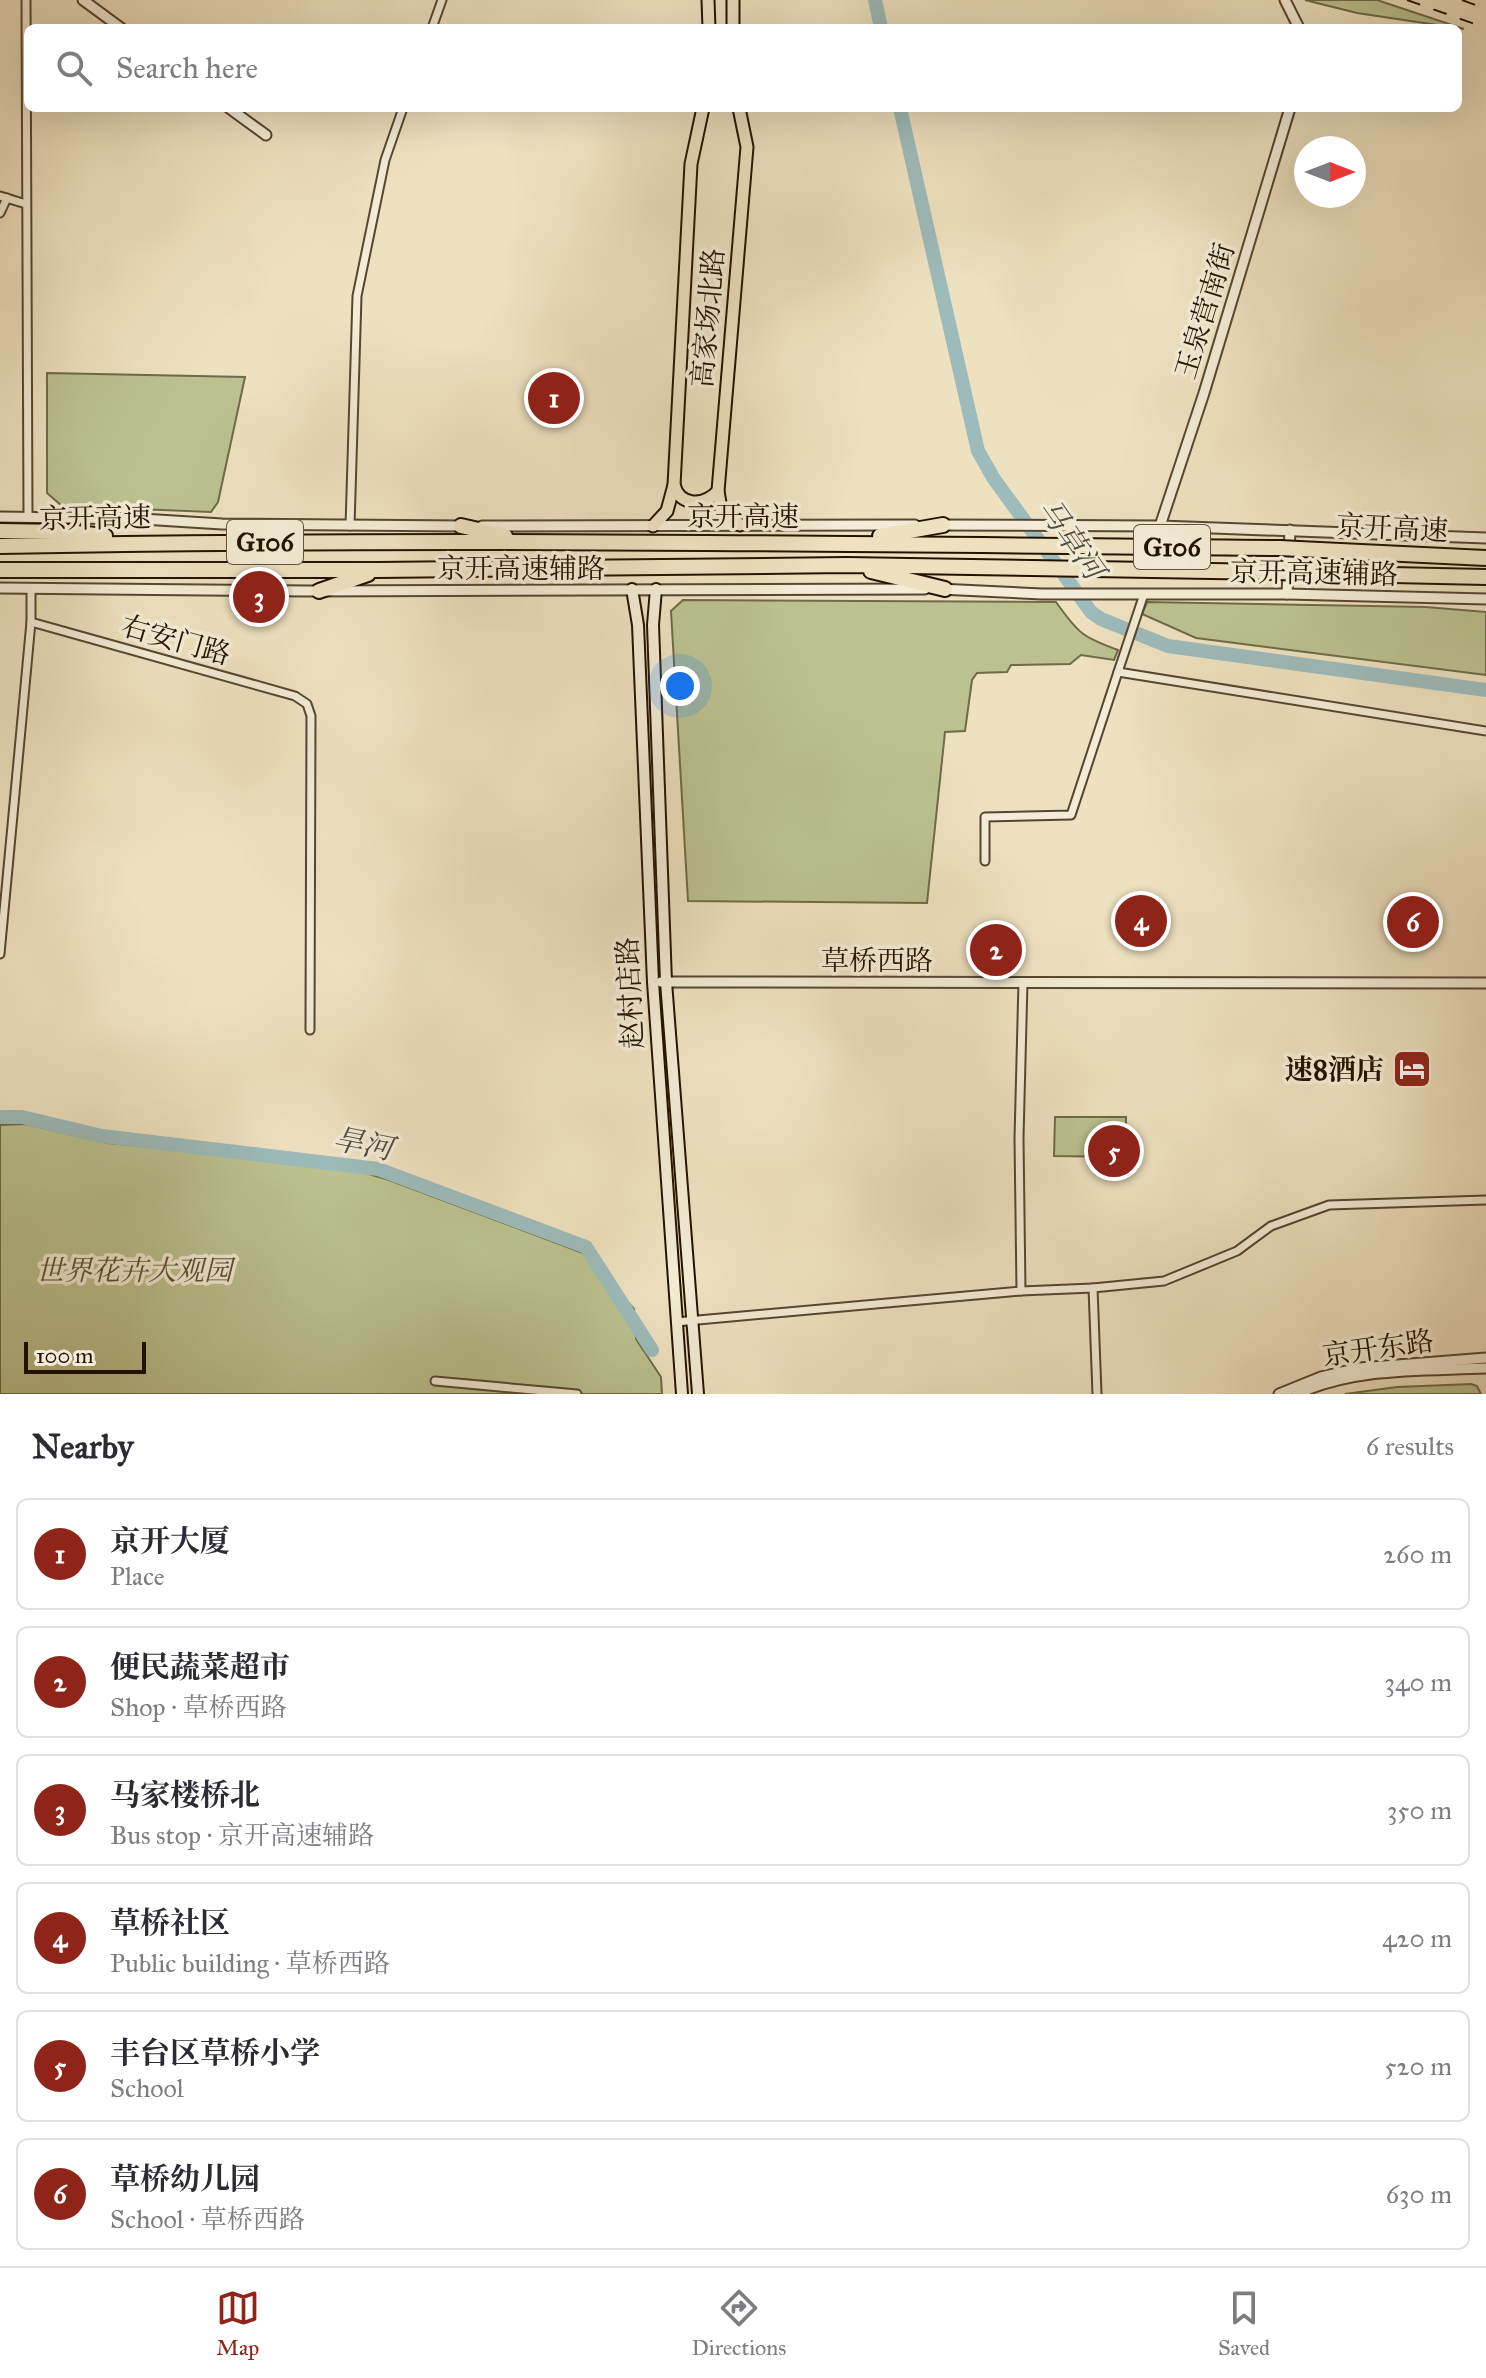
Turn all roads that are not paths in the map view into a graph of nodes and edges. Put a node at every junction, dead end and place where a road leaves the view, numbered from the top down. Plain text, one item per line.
1 (26, 0) edge
2 (83, 0) edge
3 (442, 0) edge
4 (708, 0) edge
5 (733, 0) edge
6 (1285, 0) edge
7 (26, 24) edge
8 (116, 24) edge
9 (433, 24) edge
10 (709, 24) edge
11 (733, 24) edge
12 (1297, 24) edge
13 (26, 112) edge
14 (234, 112) edge
15 (402, 112) edge
16 (702, 112) edge
17 (740, 112) edge
18 (1289, 112) edge
19 (266, 135) dead end
20 (4, 197) edge
21 (26, 204) junction
22 (0, 213) edge
23 (674, 485) junction
24 (718, 491) junction
25 (0, 517) edge
26 (28, 517) junction
27 (740, 525) junction
28 (943, 525) junction
29 (350, 526) junction
30 (461, 526) junction
31 (653, 526) junction
32 (1160, 526) junction
33 (1290, 530) junction
34 (0, 531) edge
35 (1486, 538) edge
36 (529, 542) junction
37 (169, 543) junction
38 (847, 543) junction
39 (0, 546) edge
40 (1486, 558) edge
41 (847, 565) junction
42 (0, 570) edge
43 (378, 570) junction
44 (1486, 577) edge
45 (0, 588) edge
46 (31, 588) junction
47 (632, 589) junction
48 (656, 589) junction
49 (945, 589) junction
50 (319, 591) junction
51 (1144, 594) junction
52 (1287, 594) junction
53 (1486, 599) edge
54 (31, 622) junction
55 (1118, 672) junction
56 (1486, 731) edge
57 (985, 861) dead end
58 (0, 954) edge
59 (653, 982) junction
60 (666, 982) junction
61 (1023, 982) junction
62 (1486, 983) edge
63 (310, 1030) dead end
64 (1486, 1200) edge
65 (1093, 1288) junction
66 (1021, 1291) junction
67 (693, 1320) junction
68 (676, 1322) junction
69 (1486, 1358) edge
70 (1486, 1368) edge
71 (435, 1381) dead end
72 (577, 1394) edge
73 (682, 1394) edge
74 (698, 1394) edge
75 (1097, 1394) edge
76 (1279, 1394) edge
77 (1297, 1394) edge

1 - 7 street
2 - 8 street
3 - 9 street
4 - 10 main road
5 - 11 main road
6 - 12 street
13 - 21 street
14 - 19 street
15 - 29 street
16 - 23 main road, 高家场北路
17 - 24 main road, 高家场北路
18 - 32 street, 玉泉营南街
20 - 21 street
20 - 22 street
21 - 26 street
23 - 24 main road
23 - 31 main road, 高家场北路
24 - 27 main road
25 - 26 street, 京开高速辅路
26 - 29 street, 京开高速辅路
27 - 28 street, 京开高速辅路
27 - 31 street, 京开高速辅路
28 - 32 street, 京开高速辅路
28 - 38 highway
29 - 30 street, 京开高速辅路
30 - 31 street, 京开高速辅路
30 - 36 highway
32 - 33 street, 京开高速辅路
33 - 35 street, 京开高速辅路
33 - 52 street
34 - 37 highway
36 - 37 highway, 京开高速 / G106
36 - 38 highway, 京开高速 / G106
37 - 39 highway, 京开高速 / G106
38 - 40 highway, 京开高速 / G106, bridge
41 - 43 highway, 京开高速 / G106
41 - 44 highway, 京开高速 / G106, bridge
41 - 49 highway
42 - 43 highway, 京开高速 / G106
43 - 50 highway
45 - 46 street, 京开高速辅路
46 - 50 street, 京开高速辅路
46 - 54 street
47 - 48 street, 京开高速辅路
47 - 50 street, 京开高速辅路
47 - 59 main road, 赵村店路
48 - 49 street, 京开高速辅路
48 - 60 main road, 赵村店路
49 - 51 street, 京开高速辅路
51 - 52 street, 京开高速辅路
51 - 55 street
52 - 53 street, 京开高速辅路
54 - 58 street
54 - 63 street, 右安门路
55 - 56 street
55 - 57 street
59 - 60 street, 草桥西路
59 - 68 main road, 赵村店路
60 - 61 street, 草桥西路
60 - 67 main road, 赵村店路
61 - 62 street, 草桥西路
61 - 66 street
64 - 65 street
65 - 66 street
65 - 75 street
66 - 67 street
67 - 68 street
67 - 74 main road, 赵村店路
68 - 73 main road, 赵村店路
69 - 76 street, 京开东路
70 - 77 street, 京开东路
71 - 72 street

